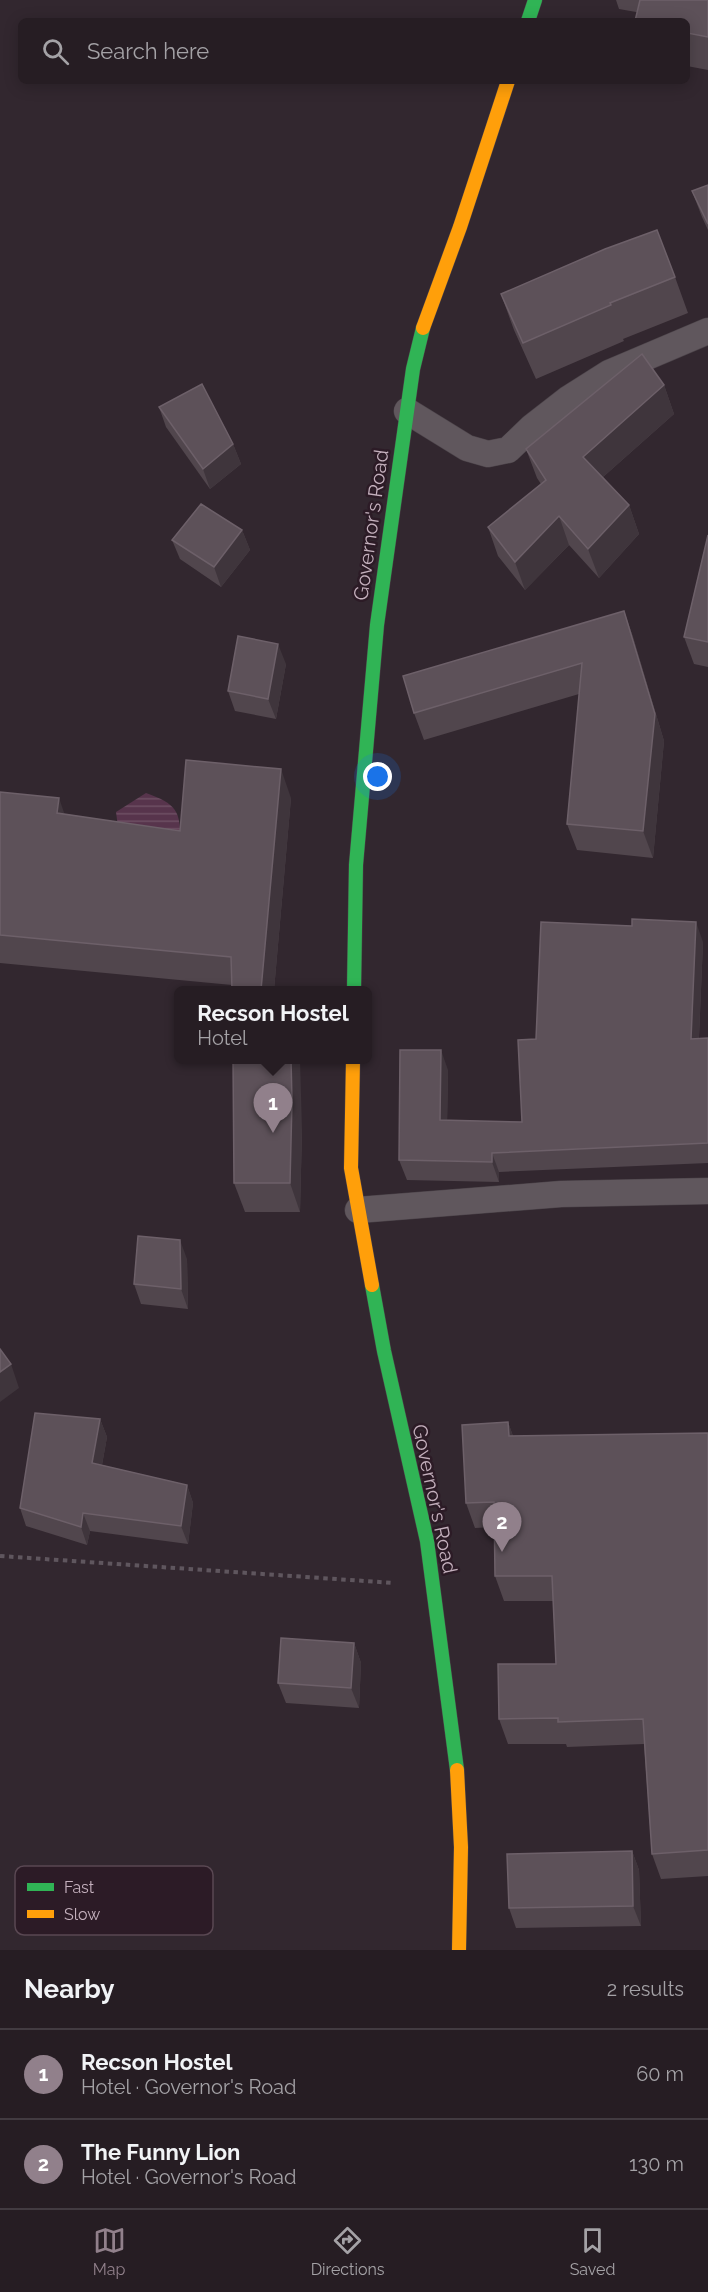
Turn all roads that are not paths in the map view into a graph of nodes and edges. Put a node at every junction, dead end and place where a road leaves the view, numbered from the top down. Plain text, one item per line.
1 (535, 0) edge
2 (529, 18) edge
3 (507, 84) edge
4 (708, 331) edge
5 (407, 411) junction
6 (354, 986) edge
7 (353, 1064) edge
8 (708, 1191) edge
9 (358, 1210) junction
10 (459, 1950) edge

1 - 2 street
3 - 5 street, Governor's Road
4 - 5 lane
5 - 6 street, Governor's Road
7 - 9 street, Governor's Road
8 - 9 lane
9 - 10 street, Governor's Road

